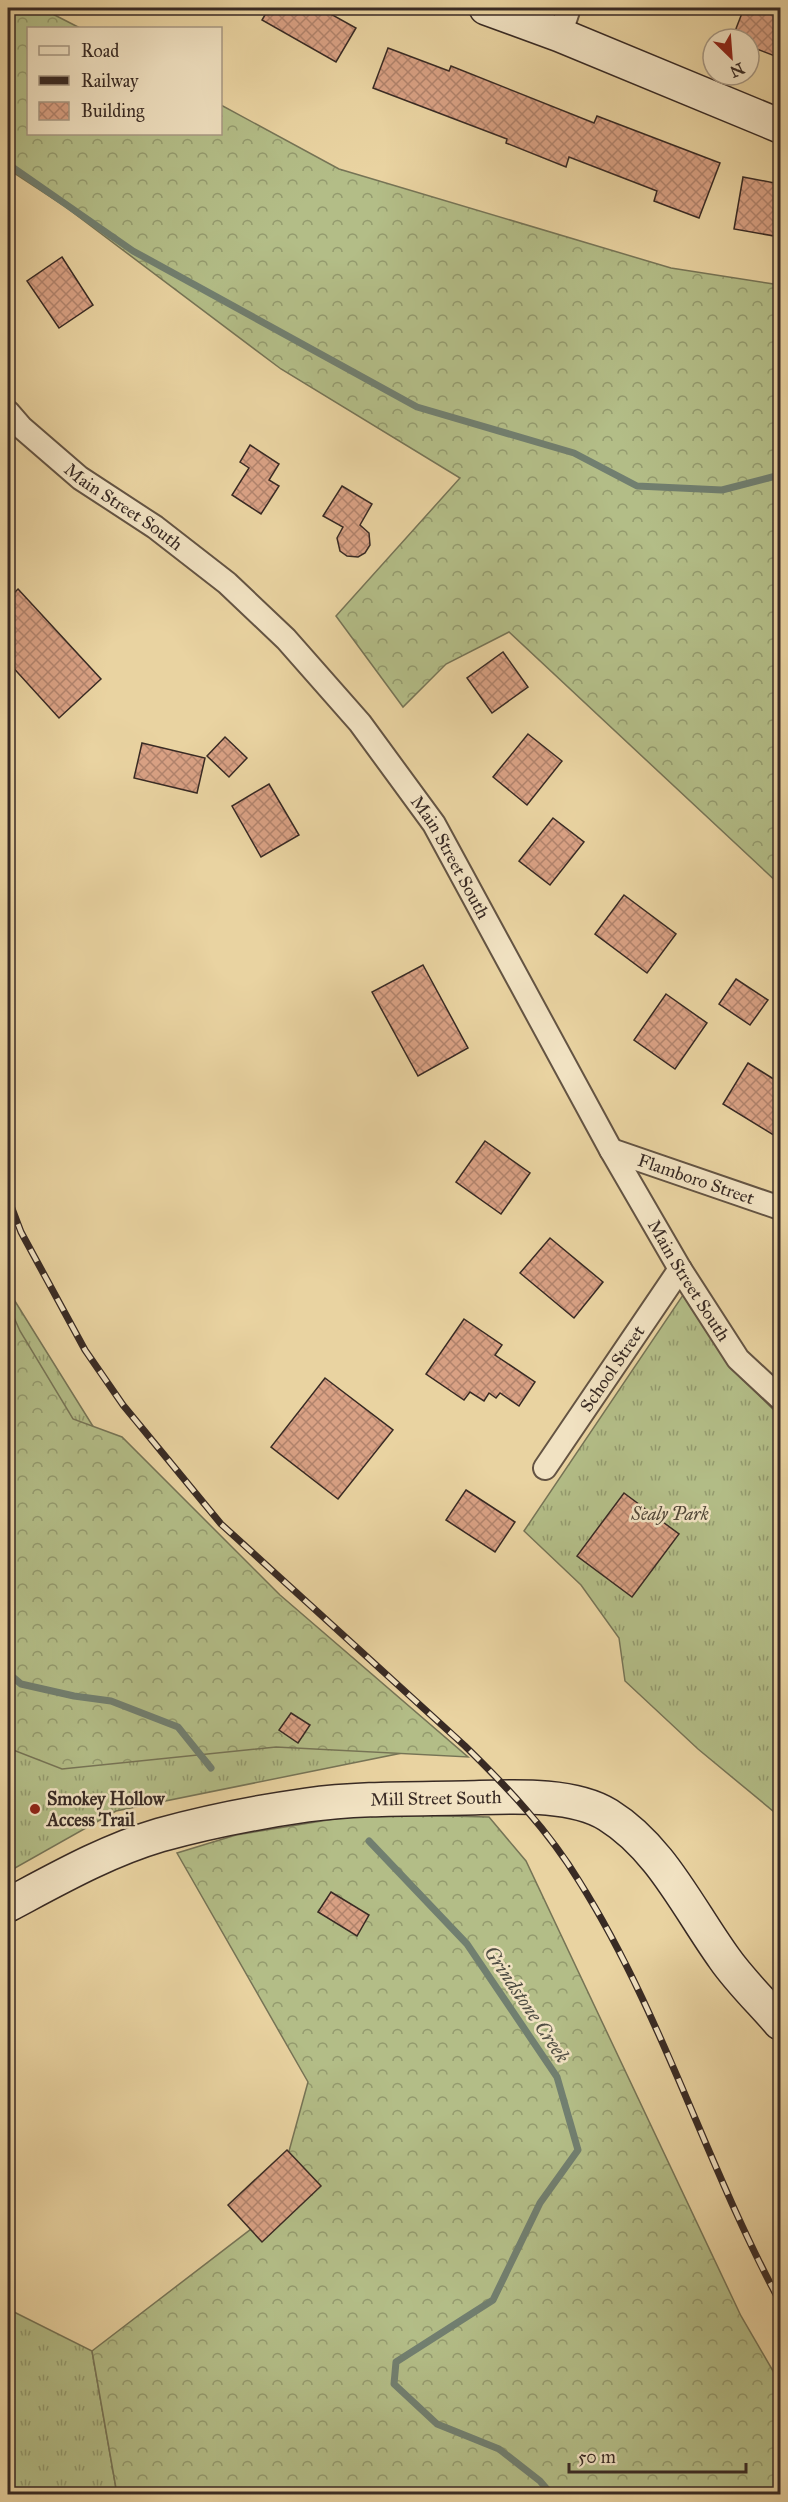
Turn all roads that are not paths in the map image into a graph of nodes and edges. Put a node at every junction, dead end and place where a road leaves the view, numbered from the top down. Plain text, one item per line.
1 (486, 8) edge
2 (564, 21) edge
3 (780, 126) edge
4 (8, 412) edge
5 (611, 1150) junction
6 (780, 1208) edge
7 (680, 1269) junction
8 (780, 1398) edge
9 (545, 1468) dead end
10 (8, 1905) edge
11 (780, 2023) edge

1 - 2 main road
2 - 3 main road
4 - 5 street, Main Street South
5 - 6 street, Flamboro Street
5 - 7 street, Main Street South
7 - 8 street, Main Street South
7 - 9 street, School Street
10 - 11 main road, Mill Street South

